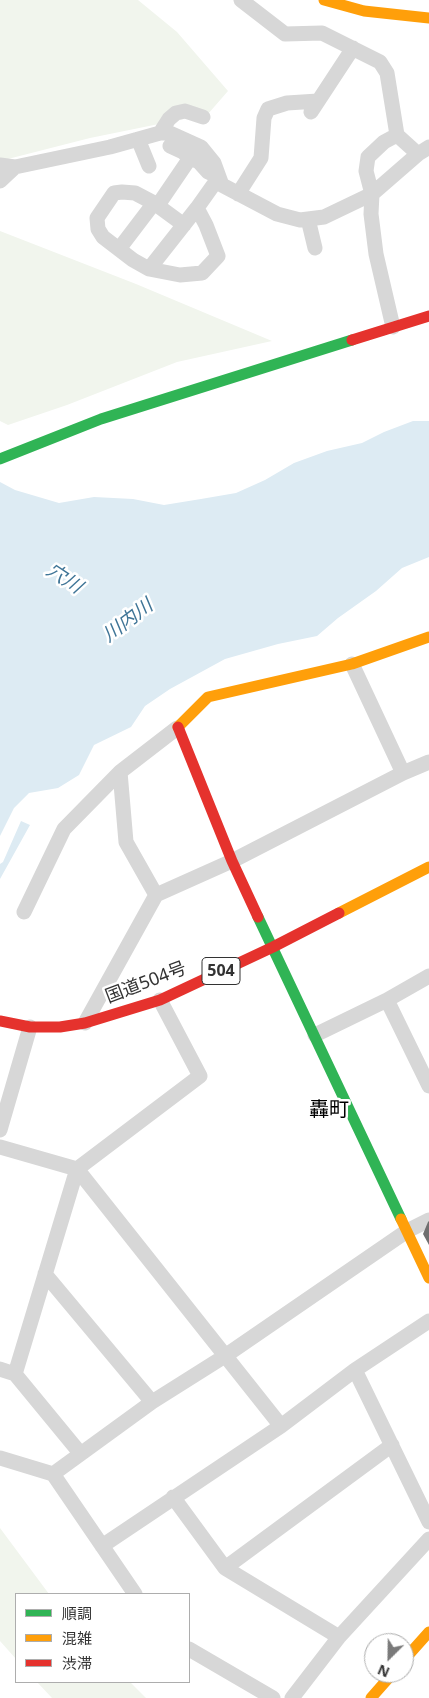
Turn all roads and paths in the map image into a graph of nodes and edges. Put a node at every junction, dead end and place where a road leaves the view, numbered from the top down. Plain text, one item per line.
1 (241, 0) edge
2 (324, 0) edge
3 (246, 16) dead end
4 (429, 18) edge
5 (285, 34) junction
6 (353, 48) junction
7 (204, 116) dead end
8 (160, 133) junction
9 (397, 135) junction
10 (138, 139) junction
11 (170, 146) dead end
12 (424, 150) edge
13 (190, 158) junction
14 (8, 166) edge
15 (149, 166) dead end
16 (219, 177) junction
17 (0, 182) edge
18 (238, 194) junction
19 (372, 194) junction
20 (156, 204) junction
21 (197, 208) junction
22 (308, 218) junction
23 (184, 225) junction
24 (315, 248) dead end
25 (119, 249) junction
26 (149, 269) junction
27 (429, 316) edge
28 (394, 327) junction
29 (0, 459) edge
30 (429, 637) edge
31 (352, 664) junction
32 (177, 728) junction
33 (429, 762) edge
34 (120, 772) junction
35 (403, 773) junction
36 (232, 861) junction
37 (429, 868) edge
38 (156, 895) junction
39 (24, 912) dead end
40 (273, 947) junction
41 (429, 976) edge
42 (160, 1000) junction
43 (387, 1000) junction
44 (0, 1021) edge
45 (85, 1023) junction
46 (30, 1027) junction
47 (315, 1035) junction
48 (429, 1086) edge
49 (0, 1130) edge
50 (0, 1147) edge
51 (77, 1169) junction
52 (429, 1220) edge
53 (407, 1231) junction
54 (46, 1274) junction
55 (429, 1278) edge
56 (429, 1321) edge
57 (225, 1356) junction
58 (0, 1370) edge
59 (355, 1370) junction
60 (16, 1374) junction
61 (152, 1402) junction
62 (280, 1426) junction
63 (392, 1445) junction
64 (80, 1453) junction
65 (0, 1458) edge
66 (53, 1474) junction
67 (173, 1497) junction
68 (429, 1522) edge
69 (429, 1538) edge
70 (102, 1546) junction
71 (225, 1568) junction
72 (134, 1593) edge
73 (429, 1632) edge
74 (339, 1637) junction
75 (414, 1649) edge
76 (190, 1650) edge
77 (384, 1683) edge
78 (273, 1698) edge
79 (292, 1698) edge
80 (371, 1698) edge

1 - 5 street
2 - 4 main road
3 - 5 street
5 - 6 street
6 - 9 street
6 - 18 street
7 - 8 street
8 - 10 street
8 - 16 street
9 - 12 street
9 - 19 street
10 - 14 street
10 - 15 street
11 - 13 street
12 - 19 street
13 - 16 street
13 - 20 street
14 - 17 street
16 - 18 street
16 - 21 street
18 - 22 street
19 - 22 street
19 - 28 street
20 - 23 street
20 - 25 street
20 - 25 street
21 - 23 street
21 - 26 street
22 - 24 street
23 - 26 street
25 - 26 street
27 - 28 main road
28 - 29 main road
30 - 31 main road
31 - 32 main road
31 - 35 street
32 - 34 street
32 - 36 main road
33 - 35 street
34 - 38 street
34 - 39 street
35 - 36 street
36 - 38 street
36 - 40 main road
37 - 40 main road, 国道504号 / 504
38 - 45 street
40 - 42 main road, 国道504号 / 504
40 - 47 main road
41 - 43 street
42 - 45 main road, 国道504号 / 504
42 - 51 street
43 - 47 street
43 - 48 street
44 - 46 main road, 国道504号 / 504
45 - 46 main road, 国道504号 / 504
46 - 49 street
47 - 53 main road
50 - 51 street
51 - 54 street
51 - 57 street
52 - 53 street
53 - 55 main road
53 - 57 street
54 - 60 street
54 - 61 street
56 - 59 street
57 - 61 street
57 - 62 street
58 - 60 street
59 - 62 street
59 - 63 street
60 - 64 street
61 - 64 street
62 - 67 street
63 - 68 street
63 - 71 street
64 - 66 street
65 - 66 street
66 - 70 street
67 - 70 street
67 - 71 street
69 - 74 street
70 - 72 street
71 - 74 street
73 - 75 main road
74 - 79 street
76 - 78 street
77 - 80 main road

